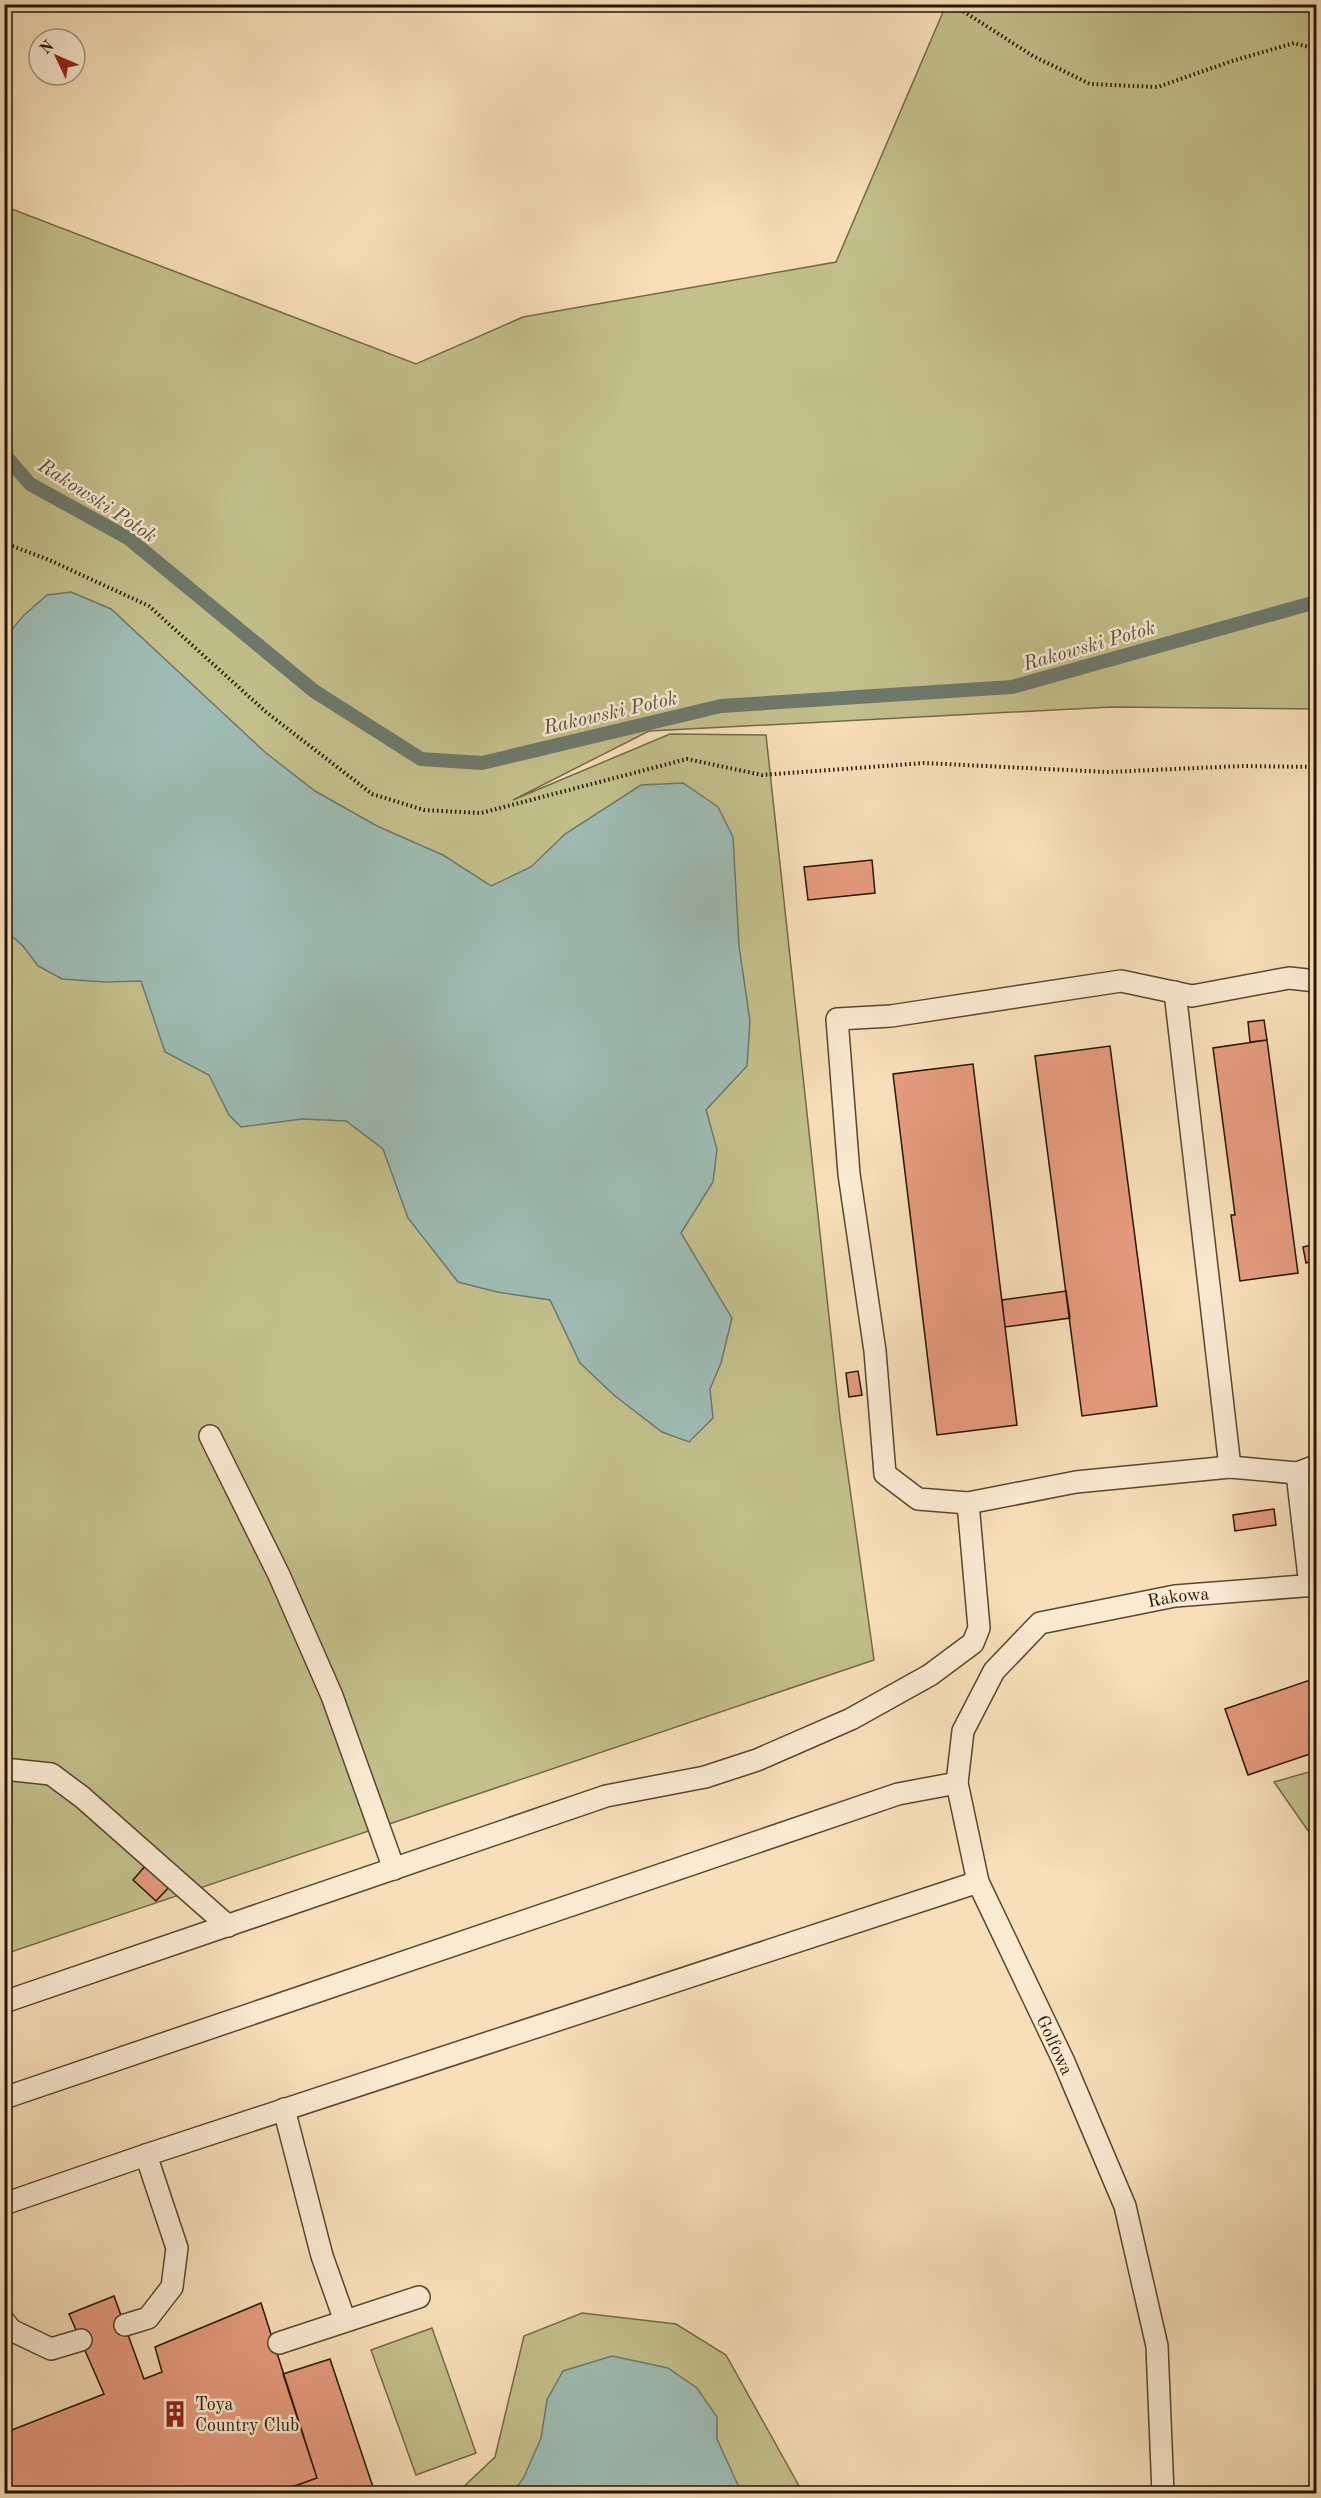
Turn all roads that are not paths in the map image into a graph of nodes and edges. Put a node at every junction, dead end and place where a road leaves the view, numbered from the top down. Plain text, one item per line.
1 (1317, 981) edge
2 (1175, 992) junction
3 (210, 1436) dead end
4 (1230, 1467) junction
5 (1307, 1470) edge
6 (968, 1503) junction
7 (1313, 1585) edge
8 (1040, 1623) joint
9 (4, 1769) edge
10 (957, 1783) junction
11 (394, 1869) junction
12 (978, 1882) junction
13 (228, 1926) junction
14 (4, 2002) edge
15 (4, 2098) edge
16 (284, 2109) junction
17 (146, 2155) junction
18 (4, 2204) edge
19 (419, 2297) dead end
20 (4, 2321) edge
21 (345, 2321) junction
22 (125, 2325) dead end
23 (81, 2340) dead end
24 (279, 2343) dead end
25 (1163, 2493) edge

1 - 2 lane
2 - 4 lane
2 - 6 lane
3 - 11 lane
4 - 5 lane
4 - 6 lane
5 - 7 lane
6 - 11 lane
7 - 8 lane, Rakowa
8 - 10 lane, Golfowa
9 - 13 lane
10 - 12 lane, Golfowa
10 - 15 lane
11 - 13 lane
12 - 16 lane
12 - 25 lane, Golfowa
13 - 14 lane
16 - 17 lane
16 - 21 lane
17 - 18 lane
17 - 22 lane
19 - 21 lane
20 - 23 lane
21 - 24 lane

